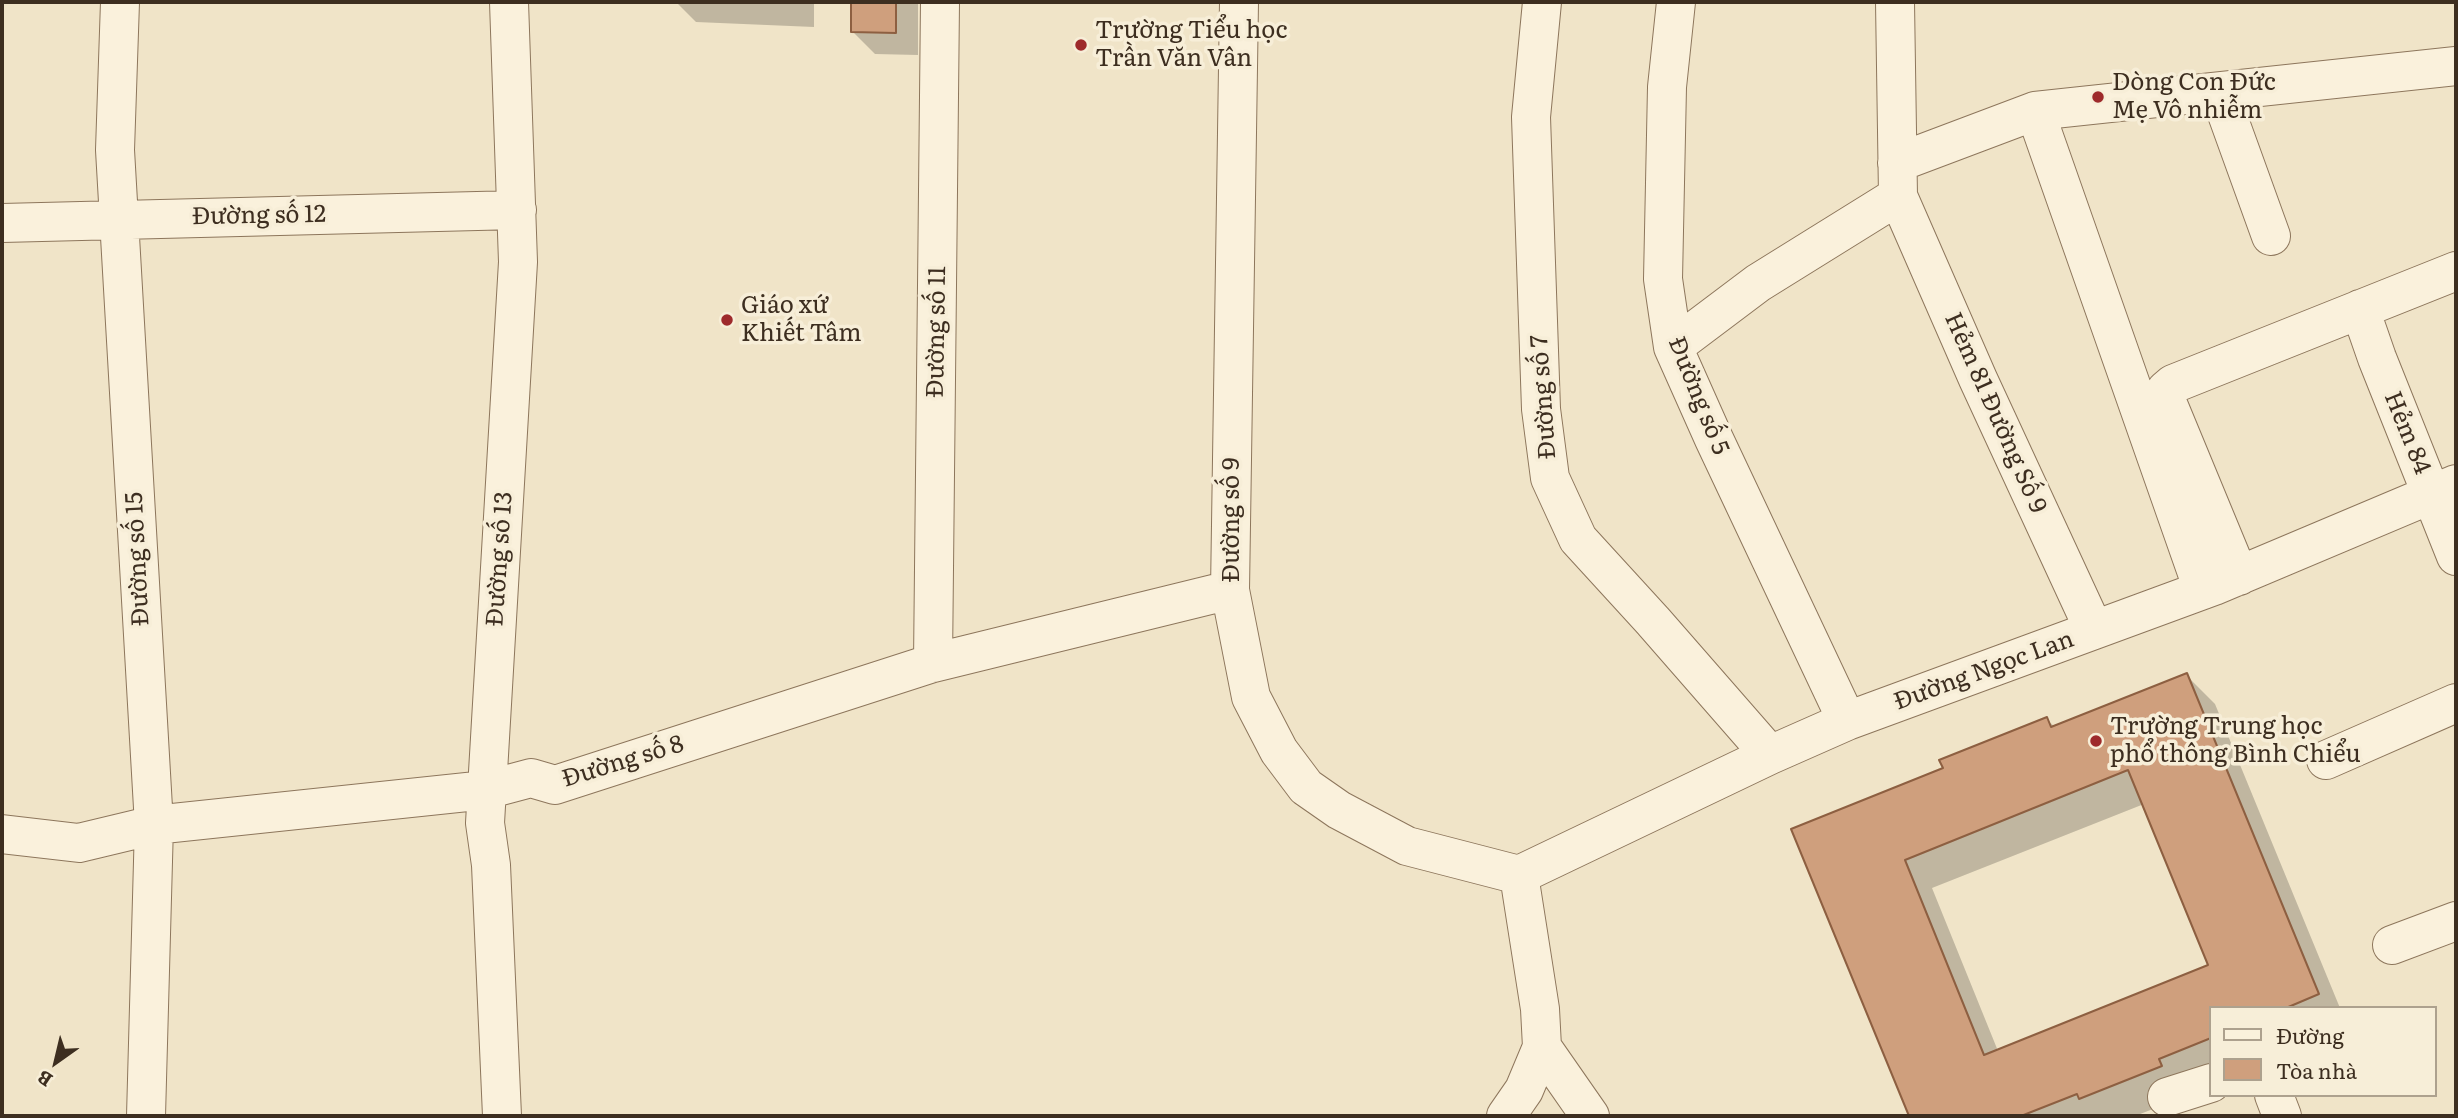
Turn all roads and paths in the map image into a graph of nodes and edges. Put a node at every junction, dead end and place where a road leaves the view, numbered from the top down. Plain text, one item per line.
1 (120, 2) edge
2 (509, 2) edge
3 (940, 2) edge
4 (1238, 2) edge
5 (1542, 2) edge
6 (1676, 2) edge
7 (1895, 2) edge
8 (2456, 66) edge
9 (2219, 92) junction
10 (2035, 111) junction
11 (1897, 179) junction
12 (517, 210) junction
13 (118, 220) junction
14 (2, 223) edge
15 (2271, 236) dead end
16 (2456, 271) edge
17 (2360, 309) junction
18 (1673, 347) junction
19 (2444, 489) edge
20 (2456, 556) edge
21 (2219, 584) junction
22 (1230, 590) junction
23 (2094, 630) junction
24 (933, 663) junction
25 (2456, 703) edge
26 (1847, 721) junction
27 (1770, 755) junction
28 (2326, 760) dead end
29 (486, 790) junction
30 (153, 825) junction
31 (2, 834) edge
32 (1519, 875) junction
33 (2456, 920) edge
34 (2392, 945) dead end
35 (1542, 1047) junction
36 (2210, 1083) edge
37 (2167, 1097) dead end
38 (2275, 1097) edge
39 (146, 1116) edge
40 (502, 1116) edge
41 (1506, 1116) edge
42 (1590, 1116) edge
43 (2282, 1116) edge

1 - 13 street, Đường số 15
2 - 12 street, Đường số 13
3 - 24 street, Đường số 11
4 - 22 street, Đường số 9
5 - 27 street, Đường số 7
6 - 18 street, Đường số 5
7 - 11 street
8 - 9 street
9 - 10 street
9 - 15 street
10 - 11 street
10 - 21 street
11 - 18 street
11 - 23 street, Hẻm 81 Đường Số 9
12 - 13 street, Đường số 12
12 - 29 street, Đường số 13
13 - 14 street, Đường số 12
13 - 30 street, Đường số 15
16 - 17 street
17 - 19 street, Hẻm 84
17 - 21 street
18 - 26 street, Đường số 5
19 - 20 street, Hẻm 84
19 - 21 street, Đường Ngọc Lan
21 - 23 street, Đường Ngọc Lan
22 - 24 street, Đường số 8
22 - 32 street, Đường số 9
23 - 26 street, Đường Ngọc Lan
24 - 29 street, Đường số 8
25 - 28 street
26 - 27 street, Đường Ngọc Lan
27 - 32 street, Đường Ngọc Lan
29 - 30 street, Đường số 8
29 - 40 street, Đường số 13
30 - 31 street, Đường số 8
30 - 39 street, Đường số 15
32 - 35 street
33 - 34 street
35 - 41 street
35 - 42 street
36 - 37 street
38 - 43 street

